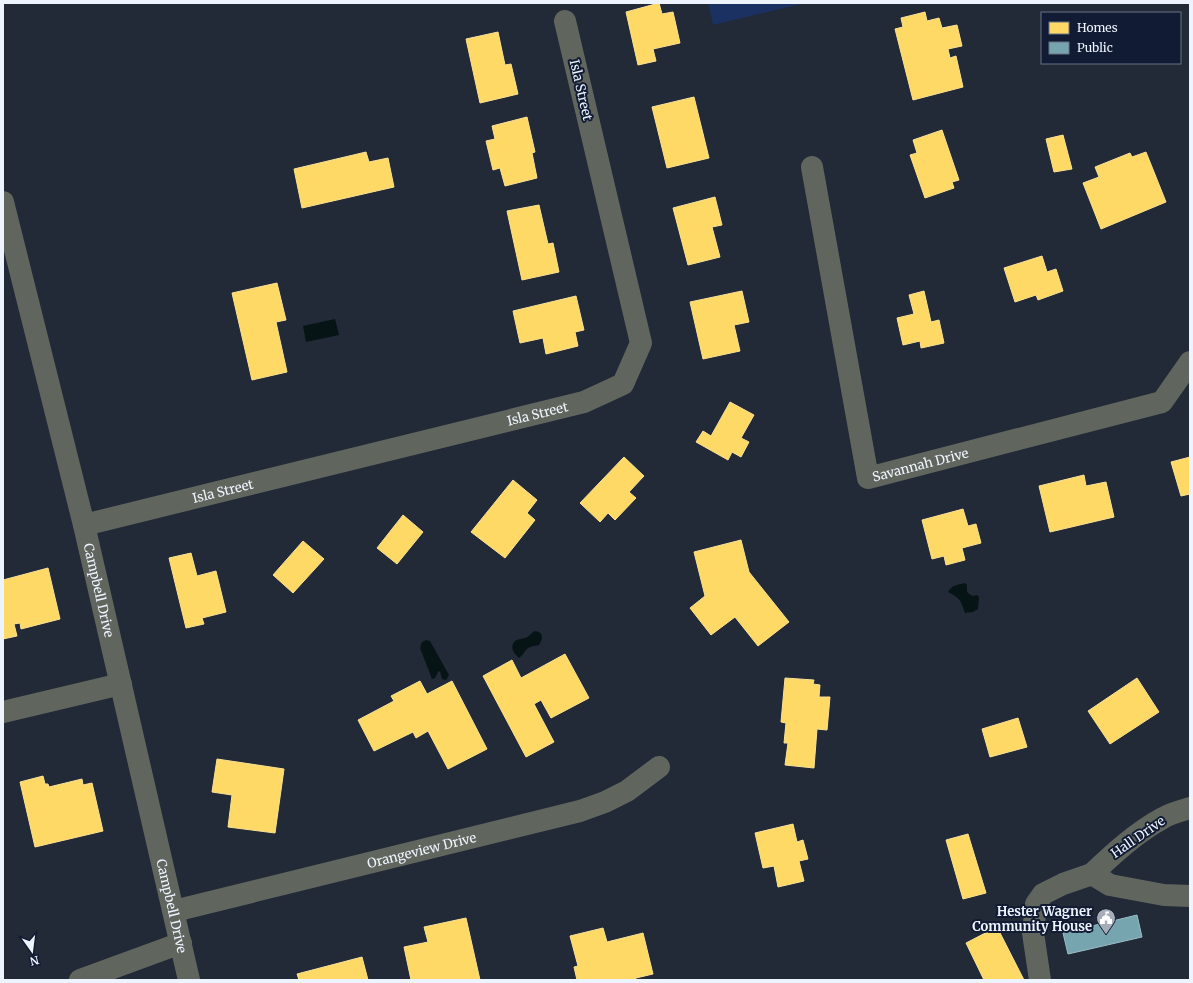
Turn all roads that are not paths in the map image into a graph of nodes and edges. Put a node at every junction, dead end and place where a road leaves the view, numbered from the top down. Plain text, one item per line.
1 (565, 21) dead end
2 (812, 167) dead end
3 (3, 202) edge
4 (1190, 362) edge
5 (84, 525) junction
6 (121, 684) junction
7 (3, 712) edge
8 (659, 767) dead end
9 (1190, 808) edge
10 (1092, 874) junction
11 (1190, 896) edge
12 (174, 911) junction
13 (181, 943) junction
14 (80, 980) edge
15 (189, 980) edge
16 (1040, 980) edge

1 - 5 street, Isla Street
2 - 4 street, Savannah Drive
3 - 5 street, Campbell Drive
5 - 6 street, Campbell Drive
6 - 7 street
6 - 12 street, Campbell Drive
8 - 12 street, Orangeview Drive
9 - 10 street, Hall Drive
10 - 11 street
10 - 16 street, Hall Drive
12 - 13 street, Campbell Drive
13 - 14 street
13 - 15 street, Campbell Drive

